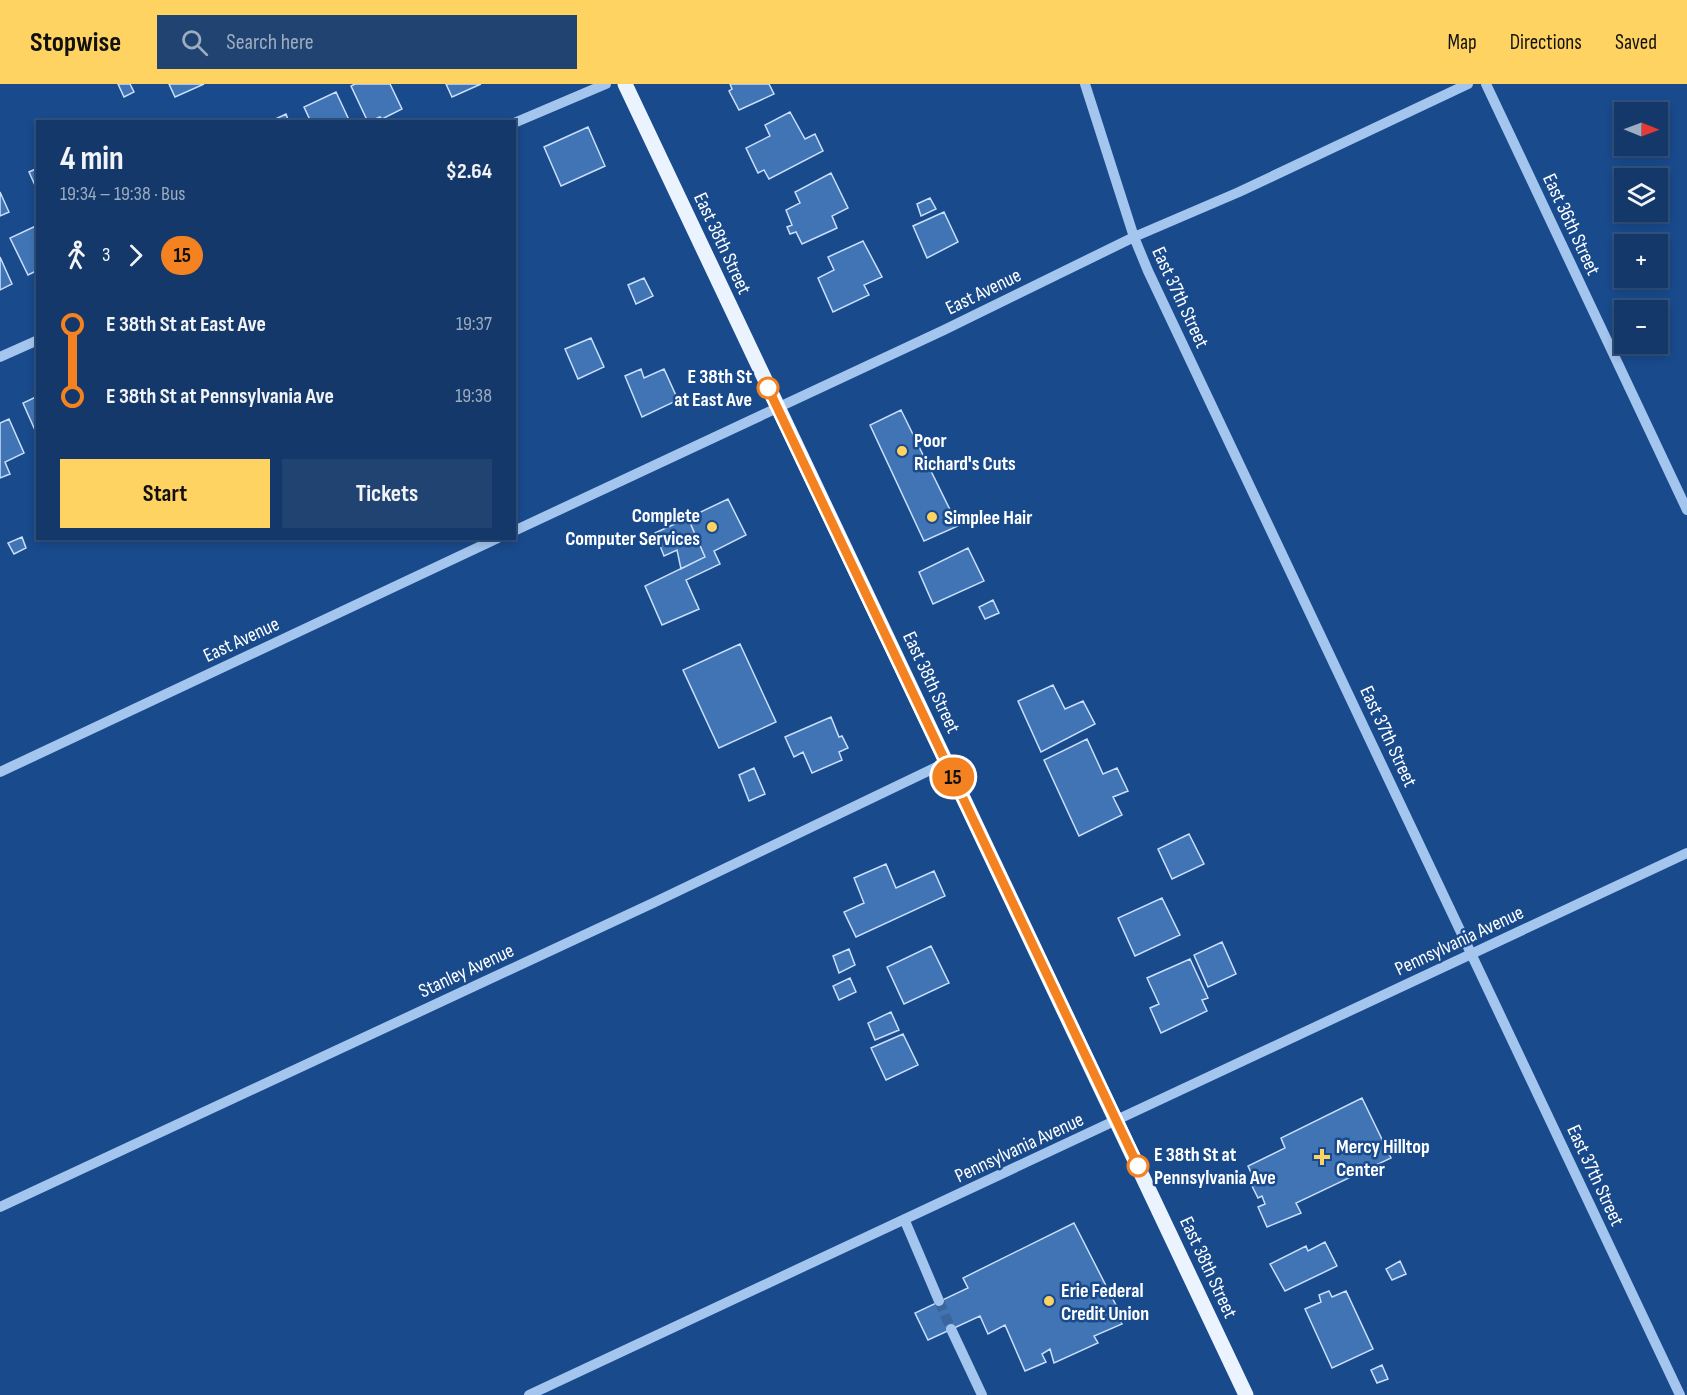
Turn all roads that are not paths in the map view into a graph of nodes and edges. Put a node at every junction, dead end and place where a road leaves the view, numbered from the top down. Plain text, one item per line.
1 (606, 84) edge
2 (625, 84) edge
3 (1084, 84) edge
4 (1468, 84) edge
5 (1486, 84) edge
6 (516, 122) edge
7 (1134, 237) junction
8 (36, 341) edge
9 (0, 357) edge
10 (778, 408) junction
11 (1687, 510) edge
12 (516, 530) edge
13 (494, 540) edge
14 (947, 762) junction
15 (0, 772) edge
16 (1687, 853) edge
17 (1473, 955) junction
18 (1117, 1122) junction
19 (0, 1207) edge
20 (905, 1221) junction
21 (939, 1301) tunnel mouth
22 (951, 1329) tunnel mouth
23 (529, 1395) edge
24 (982, 1395) edge
25 (1246, 1395) edge
26 (1680, 1395) edge

1 - 6 street
2 - 10 main road, East 38th Street
3 - 7 street, East 37th Street
4 - 7 street, East Avenue
5 - 11 street, East 36th Street
7 - 10 street, East Avenue
7 - 17 street, East 37th Street
8 - 9 street
10 - 12 street, East Avenue
10 - 14 main road, East 38th Street
13 - 15 street, East Avenue
14 - 18 main road, East 38th Street
14 - 19 street, Stanley Avenue
16 - 17 street, Pennsylvania Avenue
17 - 18 street, Pennsylvania Avenue
17 - 26 street, East 37th Street
18 - 20 street, Pennsylvania Avenue
18 - 25 main road, East 38th Street
20 - 21 street
20 - 23 street, Pennsylvania Avenue
22 - 24 street

